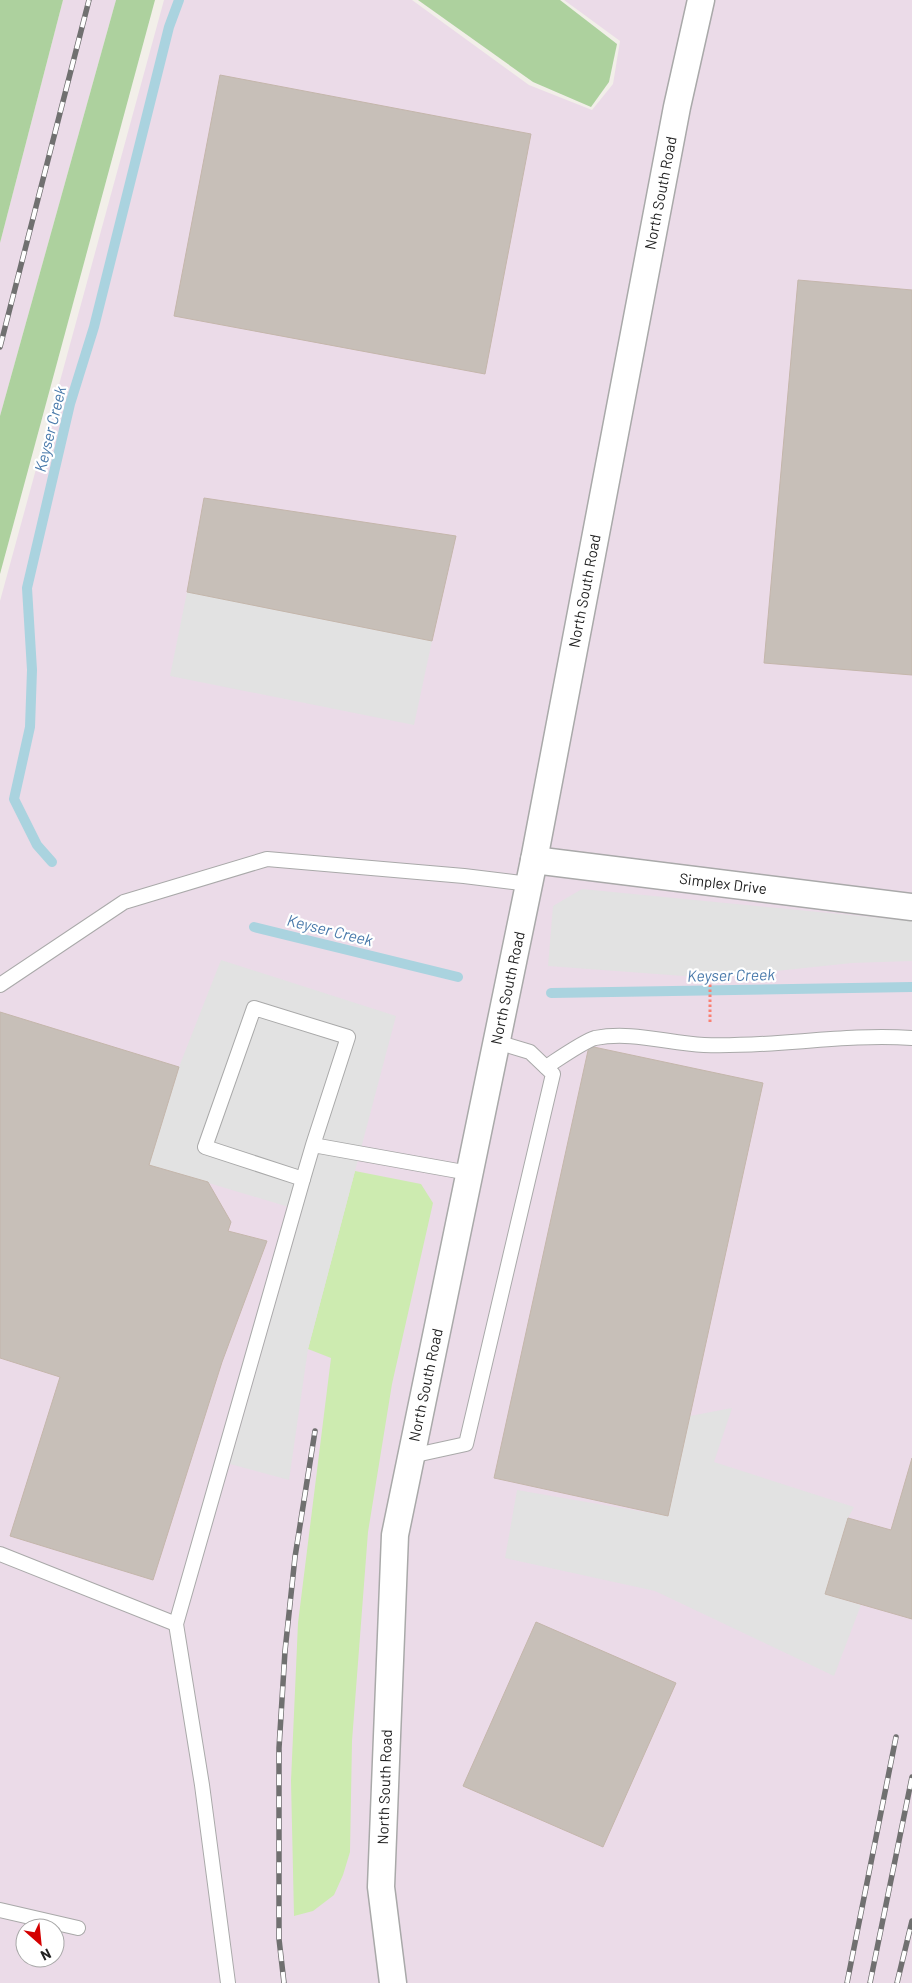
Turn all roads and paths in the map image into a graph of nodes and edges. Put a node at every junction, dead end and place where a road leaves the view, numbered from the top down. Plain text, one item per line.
1 (701, 0) edge
2 (531, 872) junction
3 (912, 907) edge
4 (710, 981) dead end
5 (0, 985) edge
6 (709, 1018) dead end
7 (912, 1038) edge
8 (497, 1042) junction
9 (546, 1067) junction
10 (312, 1145) junction
11 (469, 1173) junction
12 (303, 1179) junction
13 (411, 1456) junction
14 (0, 1554) edge
15 (176, 1624) junction
16 (0, 1910) edge
17 (78, 1928) dead end
18 (228, 1983) edge
19 (393, 1983) edge

1 - 2 street, North South Road
2 - 3 street, Simplex Drive
2 - 5 lane
2 - 8 street, North South Road
4 - 6 path
7 - 9 lane
8 - 9 lane
8 - 11 street, North South Road
9 - 13 lane
10 - 11 lane
10 - 12 lane
10 - 12 lane
11 - 13 street, North South Road
12 - 15 lane
13 - 19 street, North South Road
14 - 15 lane
15 - 18 lane
16 - 17 lane

